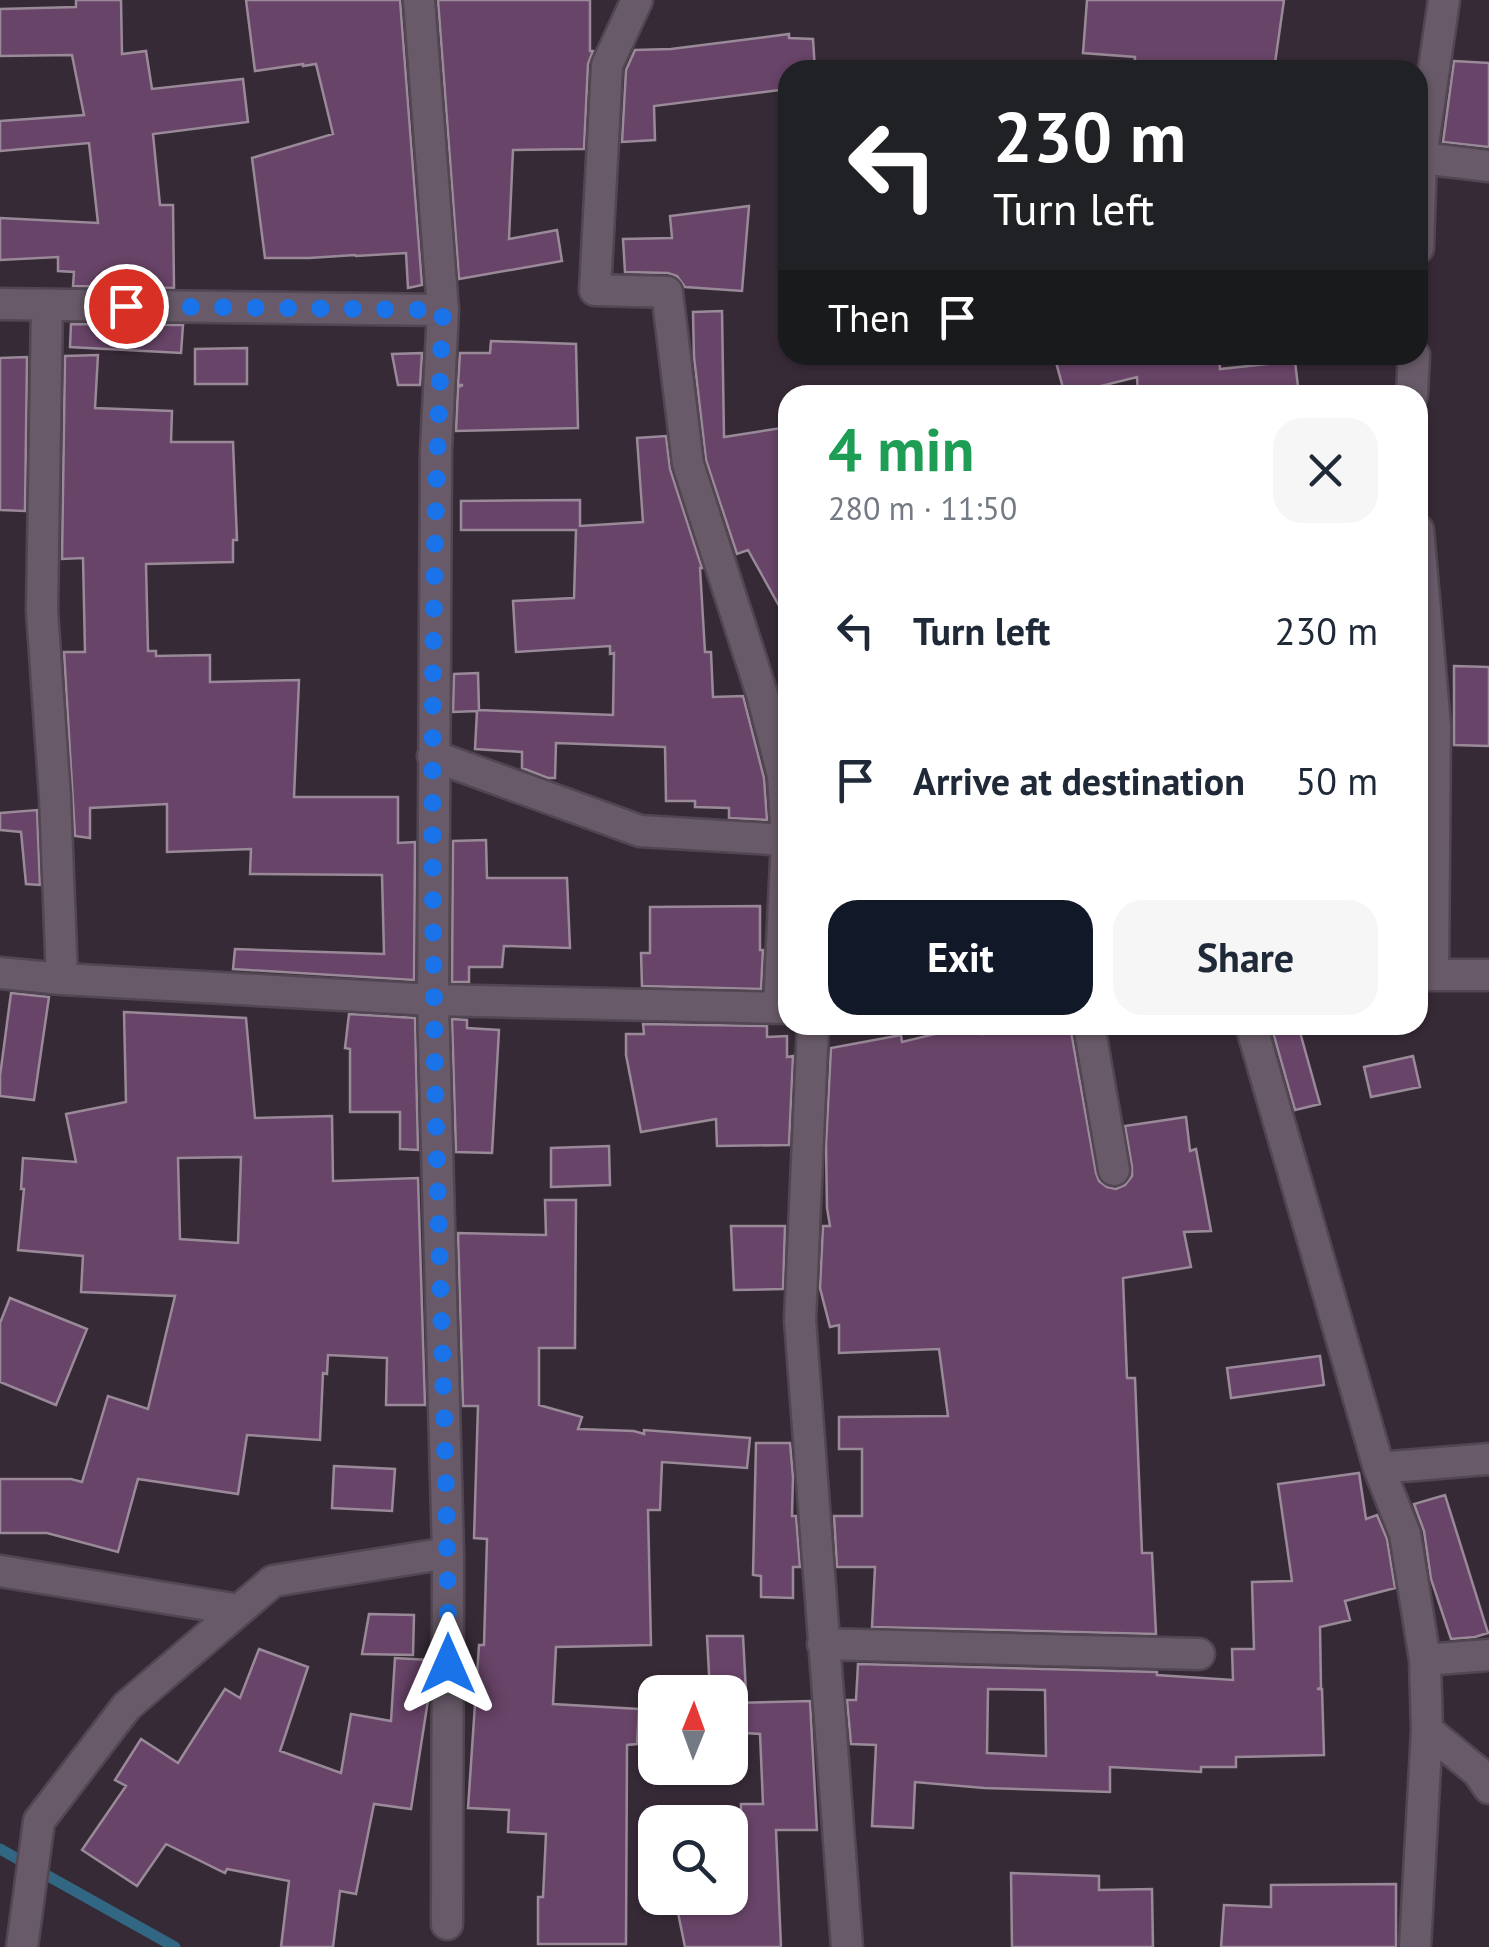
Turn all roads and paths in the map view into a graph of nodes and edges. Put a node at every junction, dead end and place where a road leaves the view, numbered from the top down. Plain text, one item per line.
1 (419, 0) edge
2 (636, 0) edge
3 (1444, 0) edge
4 (1428, 105) edge
5 (1428, 159) edge
6 (1489, 166) edge
7 (0, 304) edge
8 (47, 305) junction
9 (443, 310) junction
10 (1428, 645) edge
11 (433, 756) junction
12 (778, 756) edge
13 (778, 839) edge
14 (1428, 900) edge
15 (0, 973) edge
16 (1428, 974) edge
17 (1489, 975) edge
18 (62, 979) junction
19 (434, 1000) junction
20 (778, 1008) edge
21 (814, 1035) edge
22 (1090, 1035) edge
23 (1254, 1035) edge
24 (1114, 1170) dead end
25 (1489, 1459) edge
26 (1379, 1468) junction
27 (448, 1554) junction
28 (0, 1571) edge
29 (239, 1610) junction
30 (823, 1644) junction
31 (1199, 1654) dead end
32 (1489, 1655) edge
33 (1425, 1660) junction
34 (1428, 1730) junction
35 (1489, 1788) edge
36 (447, 1924) dead end
37 (24, 1932) edge
38 (848, 1947) edge
39 (1415, 1947) edge

1 - 9 street
2 - 12 street
3 - 4 street
5 - 6 street
7 - 8 street
8 - 9 street
8 - 18 street
9 - 11 street
10 - 14 street
11 - 13 street
11 - 19 street
15 - 18 street
16 - 17 street
18 - 19 street
19 - 20 street
19 - 27 street
21 - 30 street
22 - 24 street
23 - 26 street
25 - 26 street
26 - 33 street
27 - 29 street
27 - 36 street
28 - 29 street
29 - 37 street
30 - 31 street
30 - 38 street
32 - 33 street
33 - 34 street
34 - 35 street
34 - 39 street

